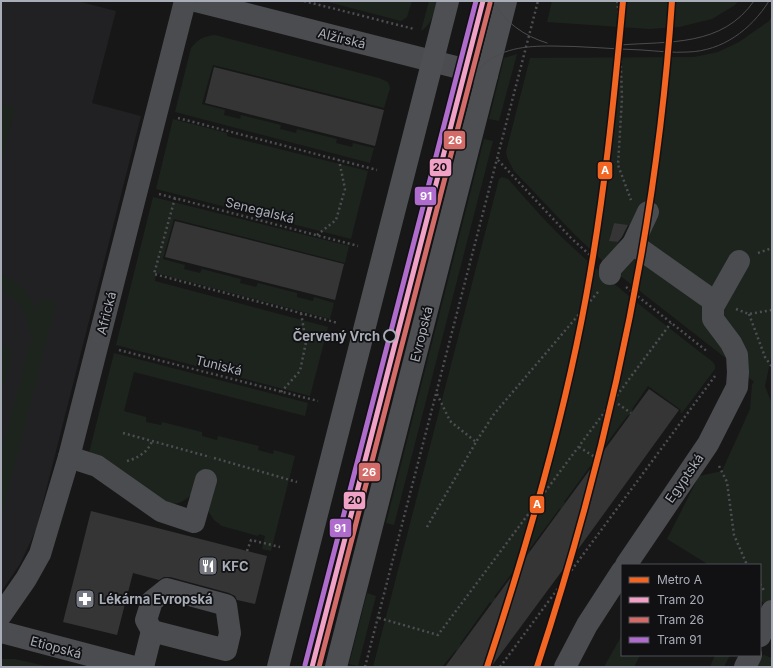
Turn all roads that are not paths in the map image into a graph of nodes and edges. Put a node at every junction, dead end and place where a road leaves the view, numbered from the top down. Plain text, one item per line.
1 (185, 1) edge
2 (196, 1) edge
3 (448, 1) edge
4 (506, 1) edge
5 (433, 61) junction
6 (488, 75) junction
7 (739, 261) dead end
8 (606, 280) road end
9 (715, 302) junction
10 (69, 457) junction
11 (206, 480) dead end
12 (627, 564) edge
13 (621, 573) edge
14 (772, 611) edge
15 (1, 615) edge
16 (152, 631) junction
17 (1, 632) edge
18 (761, 634) edge
19 (750, 656) edge
20 (134, 667) edge
21 (143, 667) edge
22 (278, 667) edge
23 (336, 667) edge
24 (565, 667) edge
25 (745, 667) edge

1 - 10 street, Africká
2 - 5 street, Alžírská
3 - 5 main road
4 - 6 main road, Evropská
5 - 6 street, Alžírská
5 - 22 main road
6 - 23 main road, Evropská
7 - 9 street
8 - 9 street
9 - 12 street, Egyptská
10 - 11 street
10 - 15 street, Africká
13 - 24 street
14 - 18 street
16 - 16 street
16 - 21 street
17 - 20 street, Etiopská
19 - 25 street

